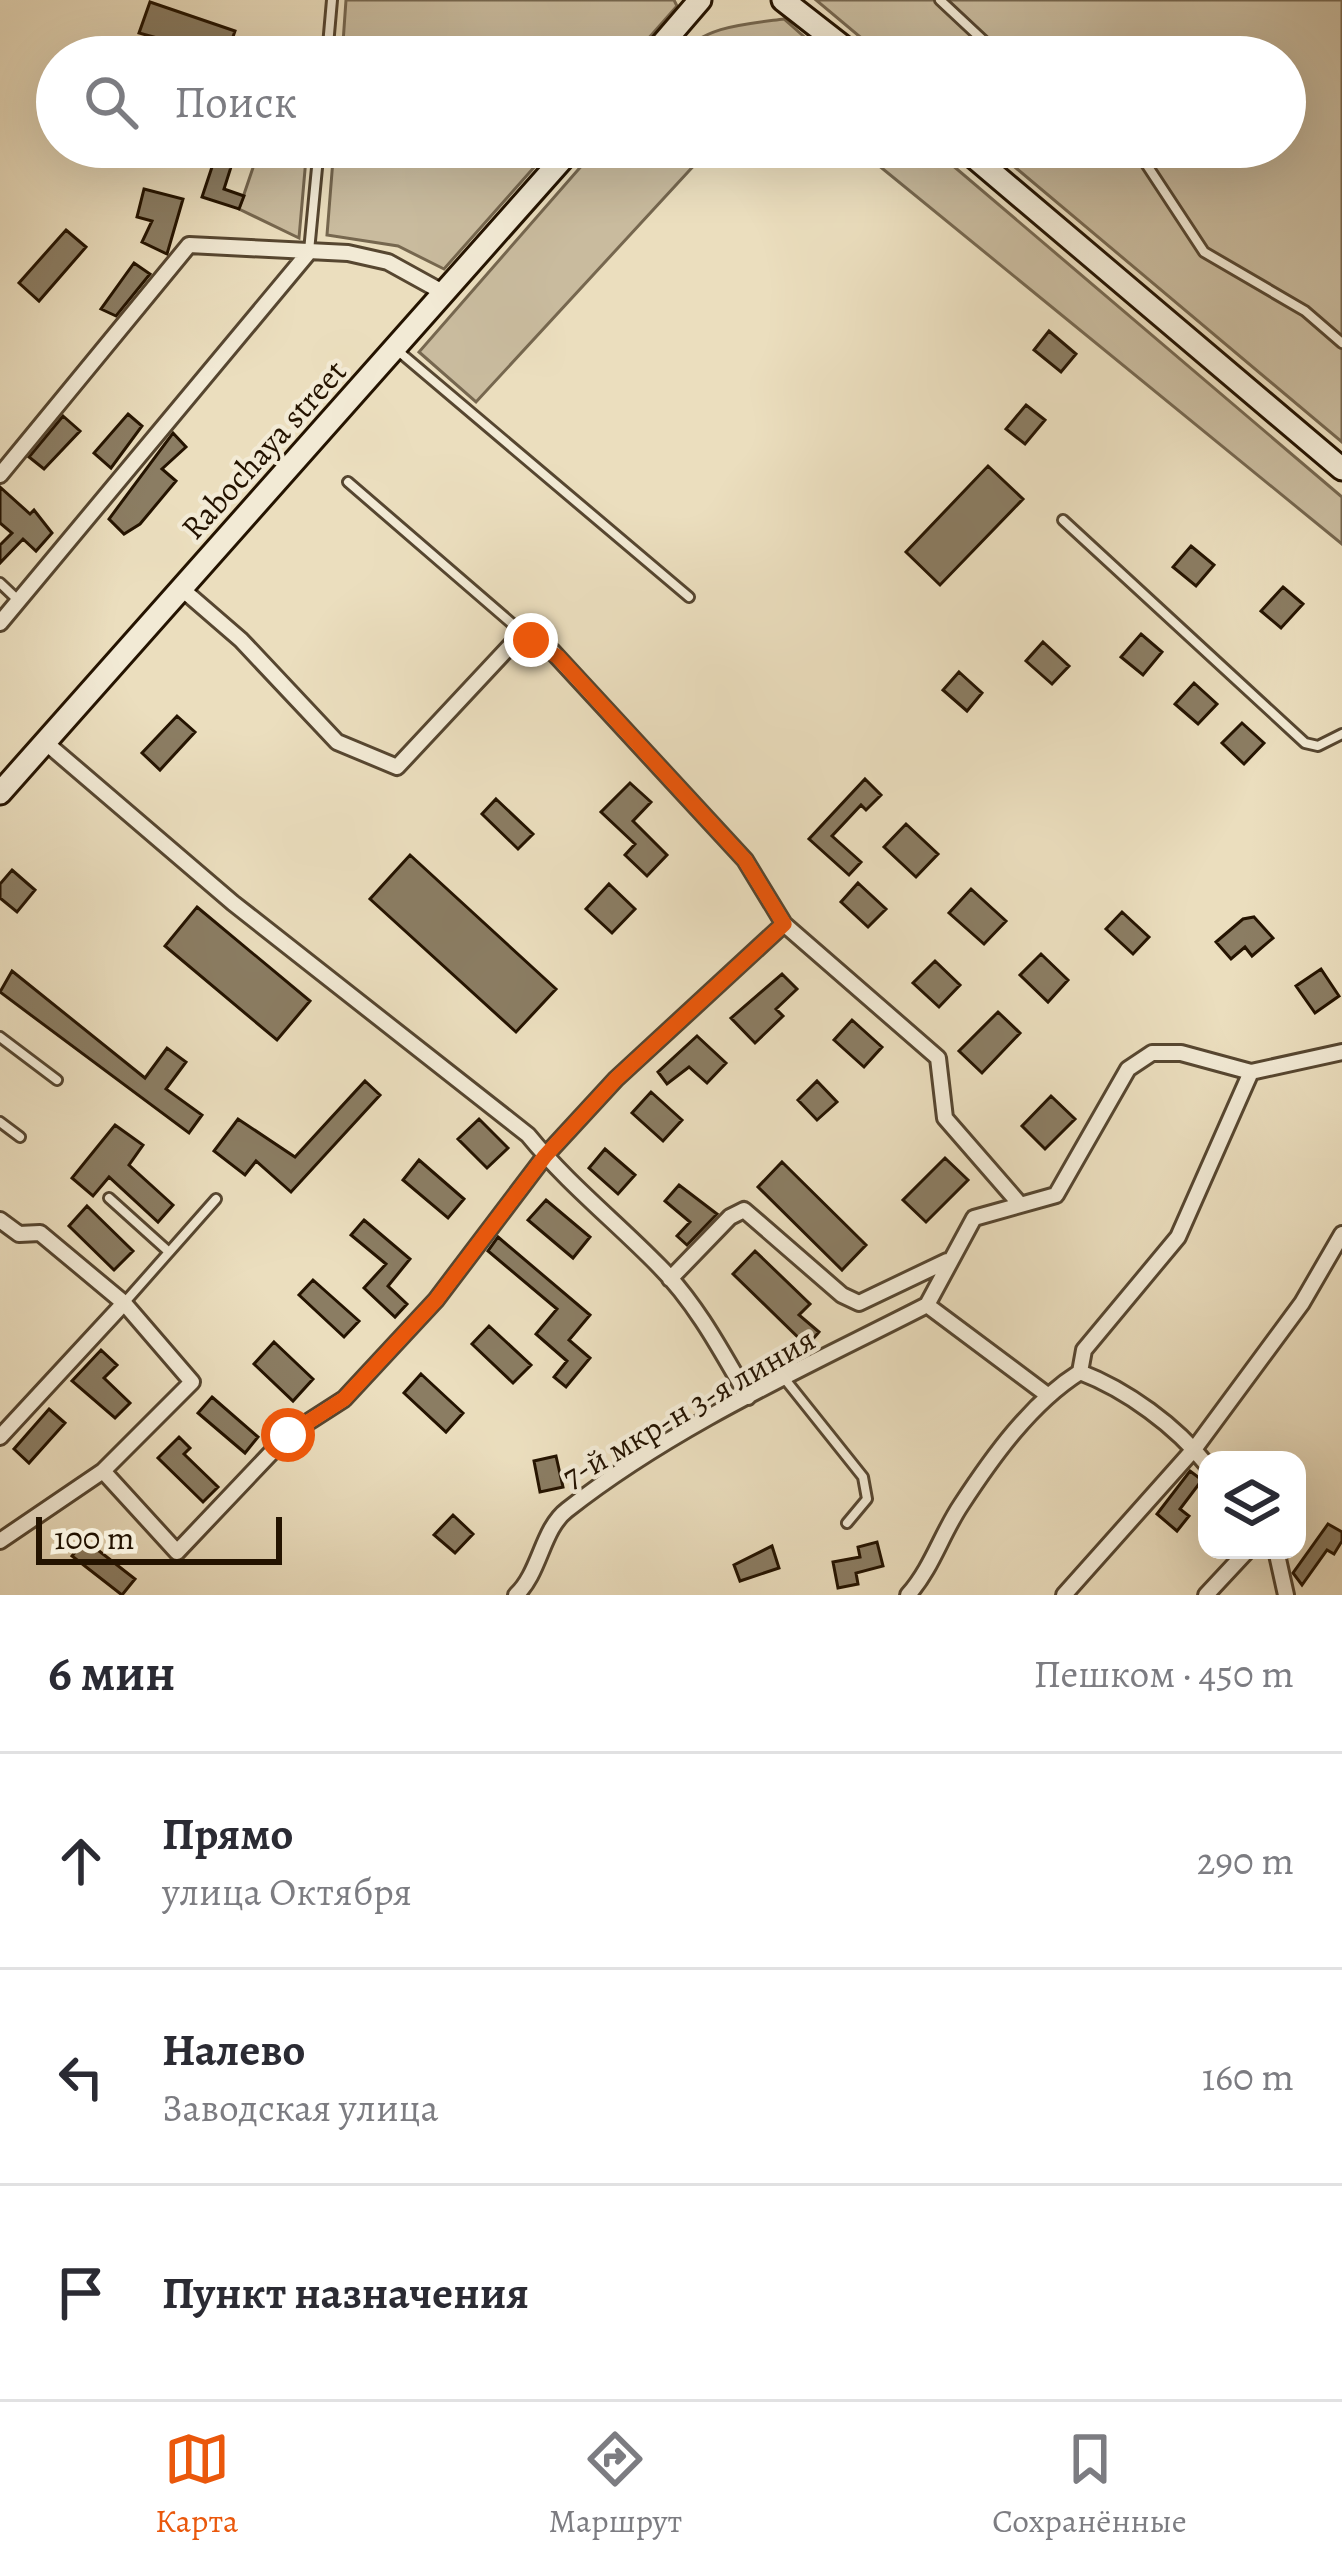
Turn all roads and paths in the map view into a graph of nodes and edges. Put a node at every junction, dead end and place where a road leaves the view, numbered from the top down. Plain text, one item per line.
1 (332, 0) edge
2 (700, 0) edge
3 (783, 0) edge
4 (940, 0) edge
5 (329, 36) edge
6 (669, 36) edge
7 (829, 36) edge
8 (979, 36) edge
9 (317, 168) edge
10 (555, 168) edge
11 (990, 168) edge
12 (1149, 168) edge
13 (309, 252) junction
14 (446, 294) junction
15 (1342, 343) edge
16 (396, 350) junction
17 (1342, 470) edge
18 (0, 475) edge
19 (348, 482) dead end
20 (1063, 520) dead end
21 (0, 584) edge
22 (182, 589) junction
23 (689, 597) dead end
24 (19, 601) junction
25 (0, 623) edge
26 (531, 640) junction
27 (1342, 734) edge
28 (45, 742) junction
29 (0, 793) edge
30 (784, 924) junction
31 (0, 1037) edge
32 (1342, 1052) edge
33 (1251, 1072) junction
34 (57, 1080) dead end
35 (0, 1122) edge
36 (20, 1137) dead end
37 (545, 1156) junction
38 (109, 1198) dead end
39 (216, 1199) dead end
40 (1018, 1202) junction
41 (0, 1220) edge
42 (1342, 1234) edge
43 (169, 1252) junction
44 (946, 1261) junction
45 (670, 1279) junction
46 (124, 1303) junction
47 (927, 1305) junction
48 (1080, 1372) junction
49 (784, 1378) junction
50 (1046, 1394) junction
51 (748, 1397) junction
52 (0, 1437) edge
53 (1195, 1448) junction
54 (1198, 1452) edge
55 (103, 1471) junction
56 (847, 1523) dead end
57 (0, 1541) edge
58 (1240, 1559) edge
59 (1278, 1559) edge
60 (516, 1595) edge
61 (908, 1595) edge
62 (1064, 1595) edge
63 (1206, 1595) edge
64 (1286, 1595) edge

1 - 5 lane
2 - 6 street
3 - 7 street
4 - 8 lane
9 - 13 lane
10 - 14 street, Rabochaya street
11 - 17 street
12 - 15 lane
13 - 14 street
13 - 18 street
13 - 24 street
14 - 16 street, Rabochaya street
16 - 22 street, Rabochaya street
16 - 23 lane
19 - 26 lane
20 - 27 lane
21 - 24 lane
22 - 26 street
22 - 28 street, Rabochaya street
24 - 25 street
26 - 30 street
28 - 29 street, Rabochaya street
28 - 37 street
30 - 37 street
30 - 40 street
31 - 34 lane
32 - 33 street
33 - 40 street
33 - 48 street
35 - 36 lane
37 - 45 street
37 - 55 street
38 - 43 lane
39 - 43 lane
40 - 44 street
41 - 46 street
42 - 53 street
43 - 46 lane
44 - 45 street
44 - 47 street
45 - 51 street
46 - 52 street
46 - 55 street
47 - 49 street, 7-й мкр-н 3-я линия
47 - 50 street
48 - 50 street
48 - 53 street
49 - 51 street, 7-й мкр-н 3-я линия
49 - 56 lane
50 - 61 street
51 - 60 street, 7-й мкр-н 3-я линия
53 - 54 street
53 - 62 street
55 - 57 street
58 - 63 street
59 - 64 street

